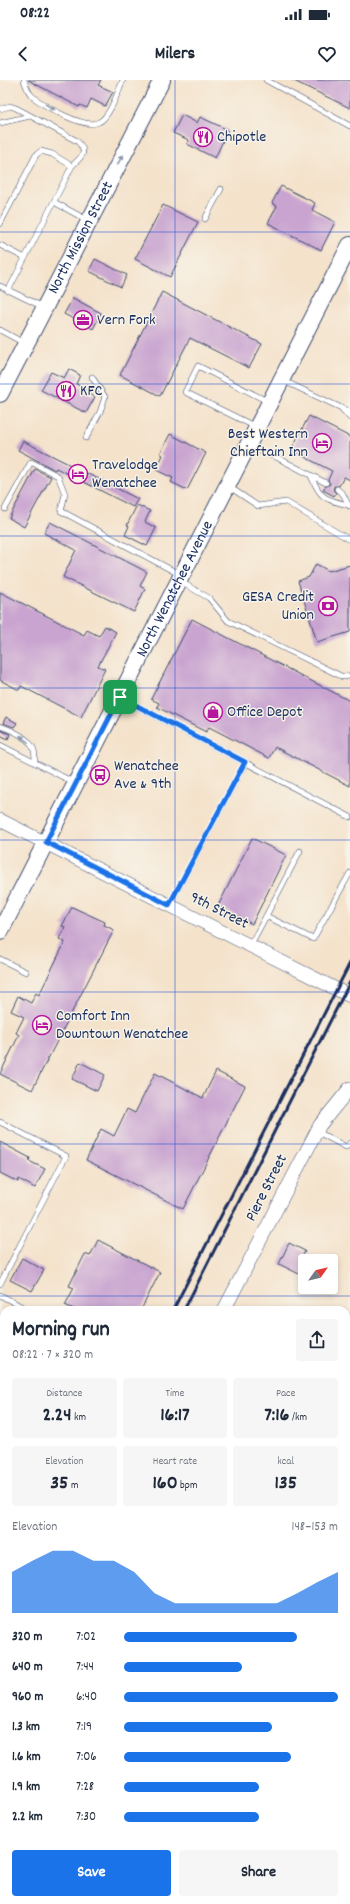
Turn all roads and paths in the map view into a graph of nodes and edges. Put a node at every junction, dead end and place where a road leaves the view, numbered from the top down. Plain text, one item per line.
1 (24, 80) edge
2 (123, 80) edge
3 (162, 80) edge
4 (266, 80) edge
5 (0, 109) edge
6 (30, 116) junction
7 (0, 123) edge
8 (350, 126) edge
9 (72, 166) junction
10 (221, 189) dead end
11 (54, 202) junction
12 (205, 219) dead end
13 (89, 221) junction
14 (0, 224) edge
15 (0, 245) edge
16 (350, 245) edge
17 (25, 258) junction
18 (0, 286) edge
19 (8, 291) junction
20 (44, 308) junction
21 (0, 330) edge
22 (26, 344) junction
23 (92, 377) dead end
24 (282, 379) junction
25 (0, 394) edge
26 (270, 402) junction
27 (340, 407) junction
28 (350, 412) edge
29 (350, 418) edge
30 (257, 428) junction
31 (86, 438) dead end
32 (248, 446) junction
33 (311, 476) junction
34 (326, 483) dead end
35 (228, 486) junction
36 (338, 489) dead end
37 (349, 506) edge
38 (6, 509) dead end
39 (350, 540) edge
40 (181, 578) junction
41 (350, 676) edge
42 (120, 697) junction
43 (0, 726) edge
44 (0, 745) edge
45 (245, 762) junction
46 (36, 763) junction
47 (76, 784) junction
48 (350, 817) edge
49 (0, 820) edge
50 (46, 842) junction
51 (300, 851) dead end
52 (350, 873) edge
53 (169, 905) junction
54 (266, 916) junction
55 (0, 932) edge
56 (250, 946) junction
57 (0, 959) edge
58 (26, 972) dead end
59 (350, 996) edge
60 (350, 1088) edge
61 (0, 1122) edge
62 (317, 1131) junction
63 (350, 1143) edge
64 (0, 1283) edge
65 (0, 1295) edge
66 (21, 1306) edge
67 (226, 1306) edge

1 -> 2 lane
13 -> 3 main road, North Mission Street
4 - 8 lane
5 - 6 lane
6 - 7 lane
6 - 9 lane
9 - 11 lane
9 - 14 lane
10 - 12 lane
11 - 13 lane
11 - 17 lane
13 - 20 main road, North Mission Street
15 - 17 lane
16 - 24 main road, North Wenatchee Avenue
17 - 19 lane
18 - 19 lane
19 - 20 lane
20 - 22 main road, North Mission Street
21 - 22 lane
22 - 25 main road, North Mission Street
23 - 31 lane
24 - 26 main road, North Wenatchee Avenue
24 - 27 lane
26 - 30 main road, North Wenatchee Avenue
26 - 30 lane
27 - 28 lane
27 - 29 lane
30 - 32 main road, North Wenatchee Avenue
32 - 33 lane
32 - 35 main road, North Wenatchee Avenue
33 - 34 lane
33 - 37 lane
35 - 39 lane
35 - 40 main road, North Wenatchee Avenue
36 - 37 lane
38 - 40 lane
40 - 41 lane
40 - 42 main road, North Wenatchee Avenue
42 - 45 lane
42 - 47 main road, North Wenatchee Avenue
46 -> 43 lane
44 - 46 lane
45 - 48 lane
45 - 53 lane
46 - 47 lane
47 - 50 main road, North Wenatchee Avenue
49 - 50 street, 9th Street
50 - 53 street, 9th Street
50 - 55 main road, North Wenatchee Avenue
51 - 54 lane
52 - 54 lane
53 - 56 street, 9th Street
54 - 56 lane
56 - 59 street, 9th Street
57 - 58 lane
60 - 62 street, Piere Street
61 - 64 lane
62 - 63 lane
62 - 67 street, Piere Street
65 - 66 lane

